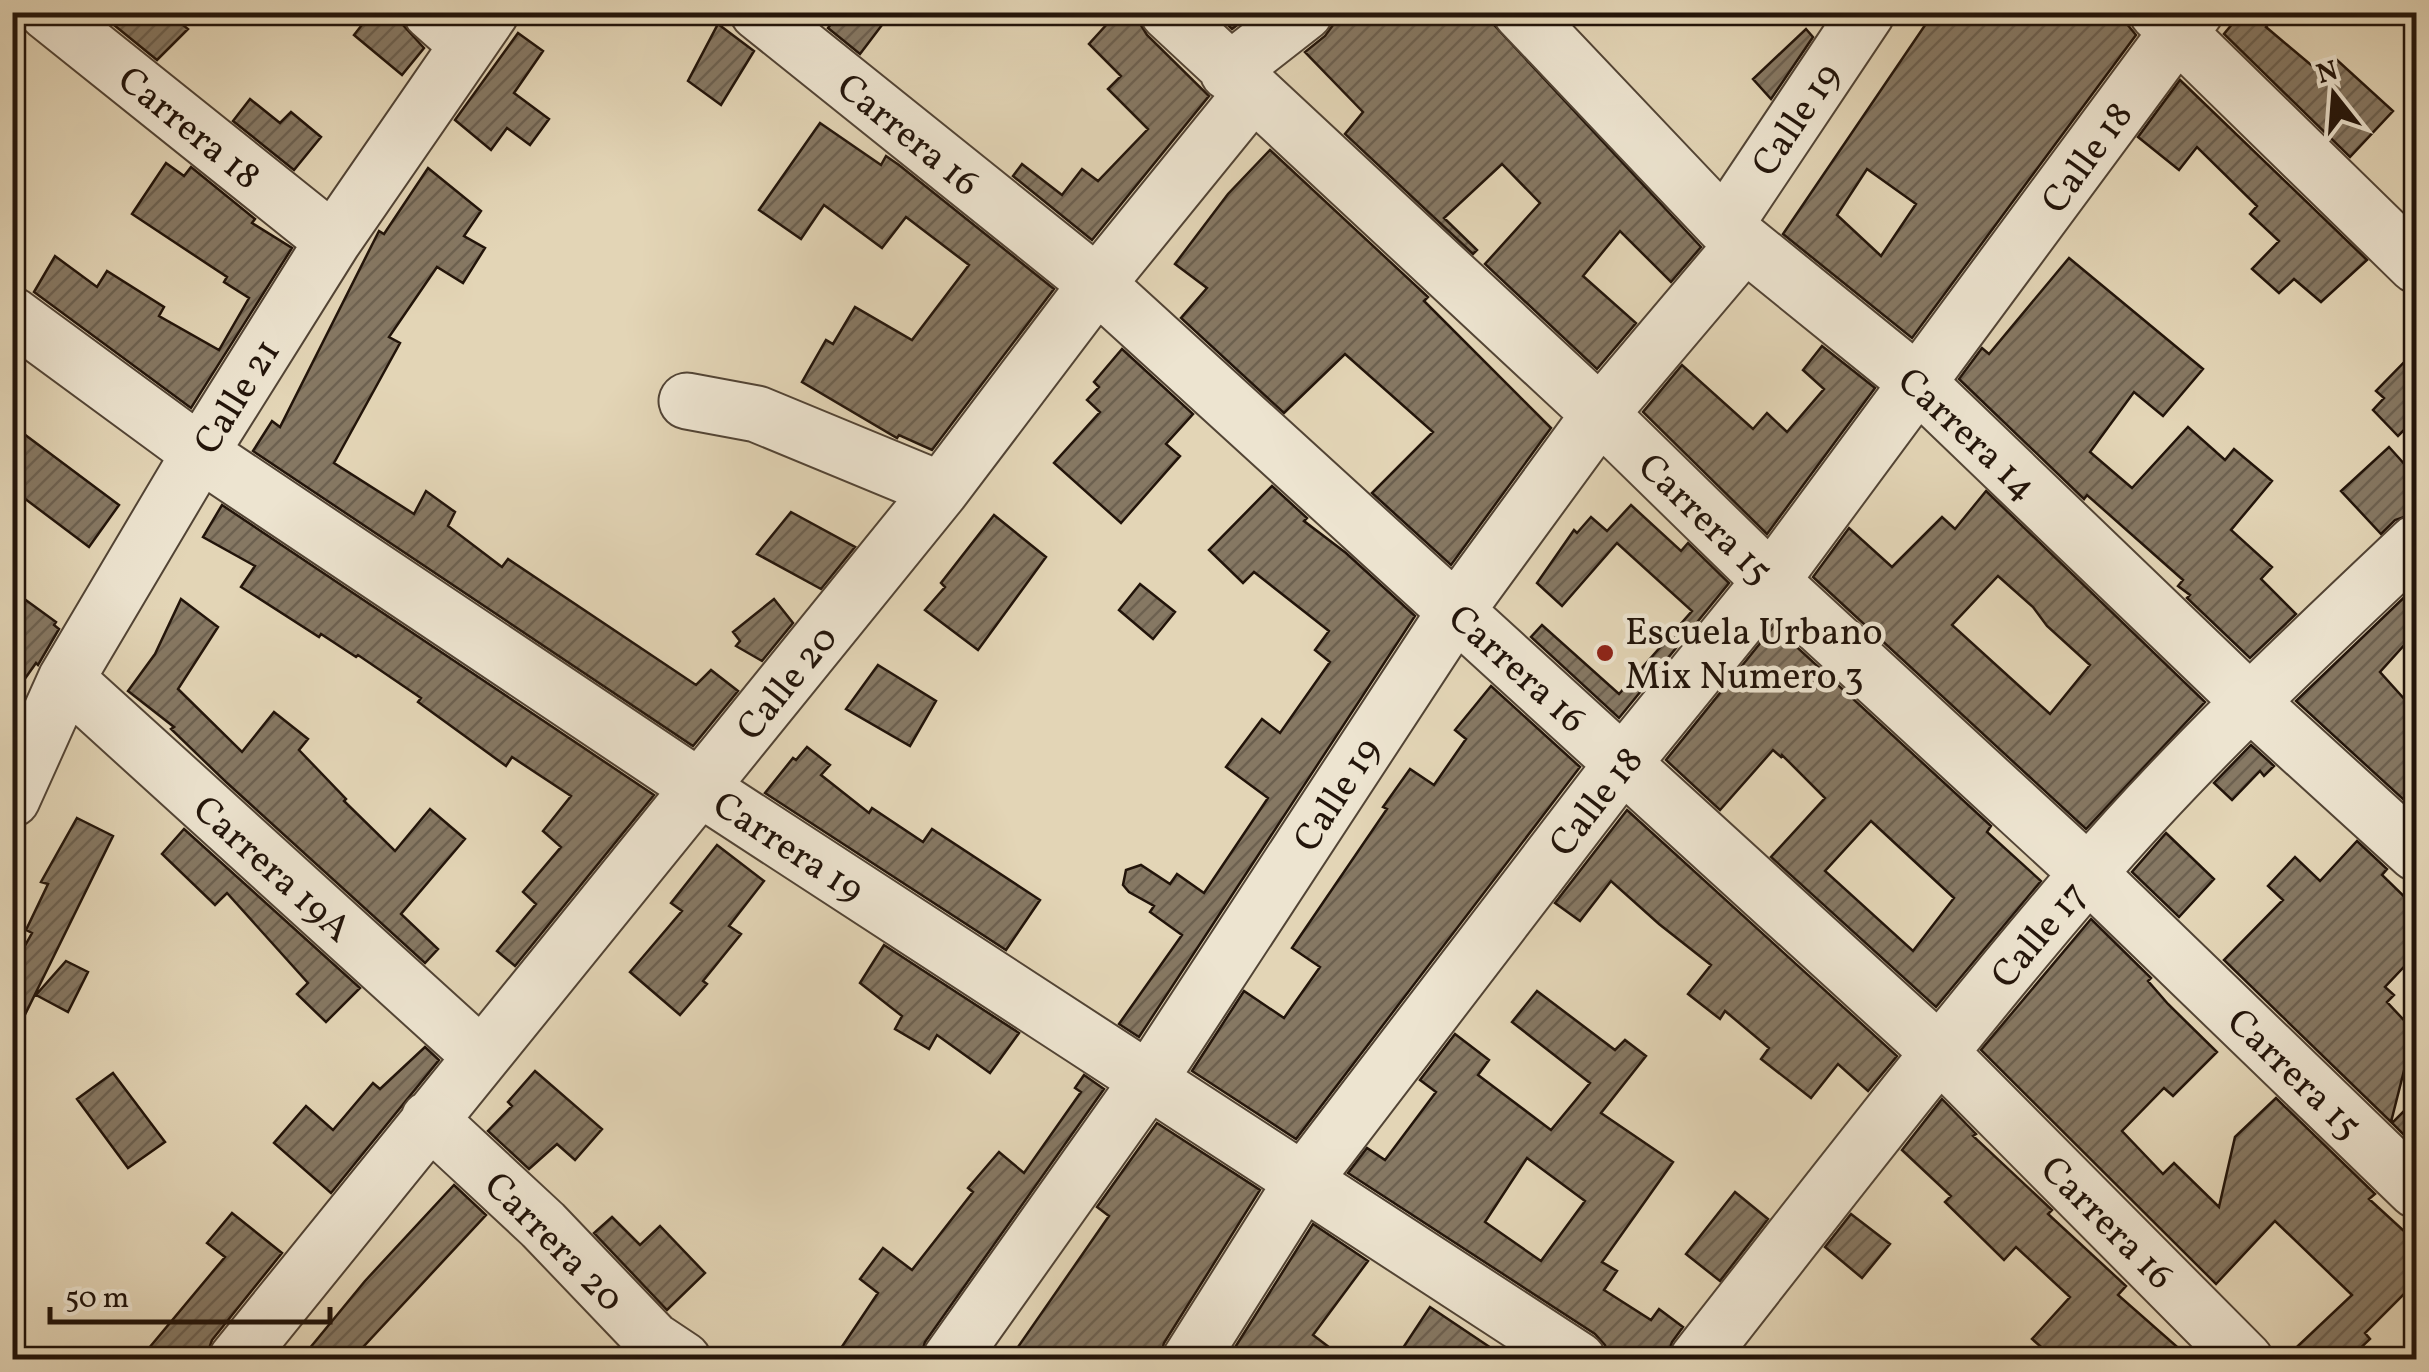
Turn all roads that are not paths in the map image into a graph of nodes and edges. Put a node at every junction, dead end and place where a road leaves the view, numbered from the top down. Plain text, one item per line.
1 (47, 12) edge
2 (758, 12) edge
3 (1168, 12) edge
4 (1305, 12) edge
5 (1521, 12) edge
6 (1867, 12) edge
7 (2176, 19) edge
8 (463, 23) edge
9 (1240, 82) junction
10 (1734, 235) junction
11 (332, 241) junction
12 (2416, 265) edge
13 (1097, 284) junction
14 (12, 315) edge
15 (1919, 384) junction
16 (687, 401) dead end
17 (1600, 414) junction
18 (200, 452) junction
19 (941, 490) junction
20 (2416, 543) edge
21 (1771, 580) junction
22 (1456, 611) junction
23 (66, 679) junction
24 (2249, 700) junction
25 (1623, 763) junction
26 (700, 788) junction
27 (12, 799) edge
28 (2416, 853) edge
29 (2088, 873) junction
30 (1939, 1052) junction
31 (481, 1056) junction
32 (1148, 1081) junction
33 (429, 1120) junction
34 (1303, 1181) junction
35 (2416, 1190) edge
36 (236, 1360) edge
37 (682, 1360) edge
38 (950, 1360) edge
39 (1190, 1360) edge
40 (1578, 1360) edge
41 (1697, 1360) edge
42 (2244, 1360) edge

1 - 11 street, Carrera 18
2 - 13 street, Carrera 16
3 - 9 street, Carrera 15
4 - 9 street, Calle 20
5 - 10 street, Carrera 14
6 - 10 street, Calle 19
7 - 12 street
7 - 15 street, Calle 18
8 - 11 street, Calle 21
9 - 13 street, Calle 20
9 - 17 street, Carrera 15
10 - 15 street, Carrera 14
10 - 17 street, Calle 19
11 - 18 street, Calle 21
13 - 19 street, Calle 20
13 - 22 street, Carrera 16
14 - 18 street, Carrera 19
15 - 21 street, Calle 18
15 - 24 street, Carrera 14
16 - 19 street
17 - 21 street, Carrera 15
17 - 22 street, Calle 19
18 - 23 street, Calle 21
18 - 26 street, Carrera 19
19 - 26 street, Calle 20
20 - 24 street, Calle 17
21 - 25 street, Calle 18
21 - 29 street, Carrera 15
22 - 25 street, Carrera 16
22 - 32 street, Calle 19
23 - 27 street, Calle 21
23 - 31 street, Carrera 19A
24 - 28 street, Carrera 14
24 - 29 street, Calle 17
25 - 30 street, Carrera 16
25 - 34 street, Calle 18
26 - 31 street, Calle 20
26 - 32 street, Carrera 19
29 - 30 street, Calle 17
29 - 35 street, Carrera 15
30 - 41 street, Calle 17
30 - 42 street, Carrera 16
31 - 33 street, Calle 20
32 - 34 street, Carrera 19
32 - 38 street, Calle 19
33 - 36 street, Calle 20
33 - 37 street, Carrera 20
34 - 39 street, Calle 18
34 - 40 street, Carrera 19

